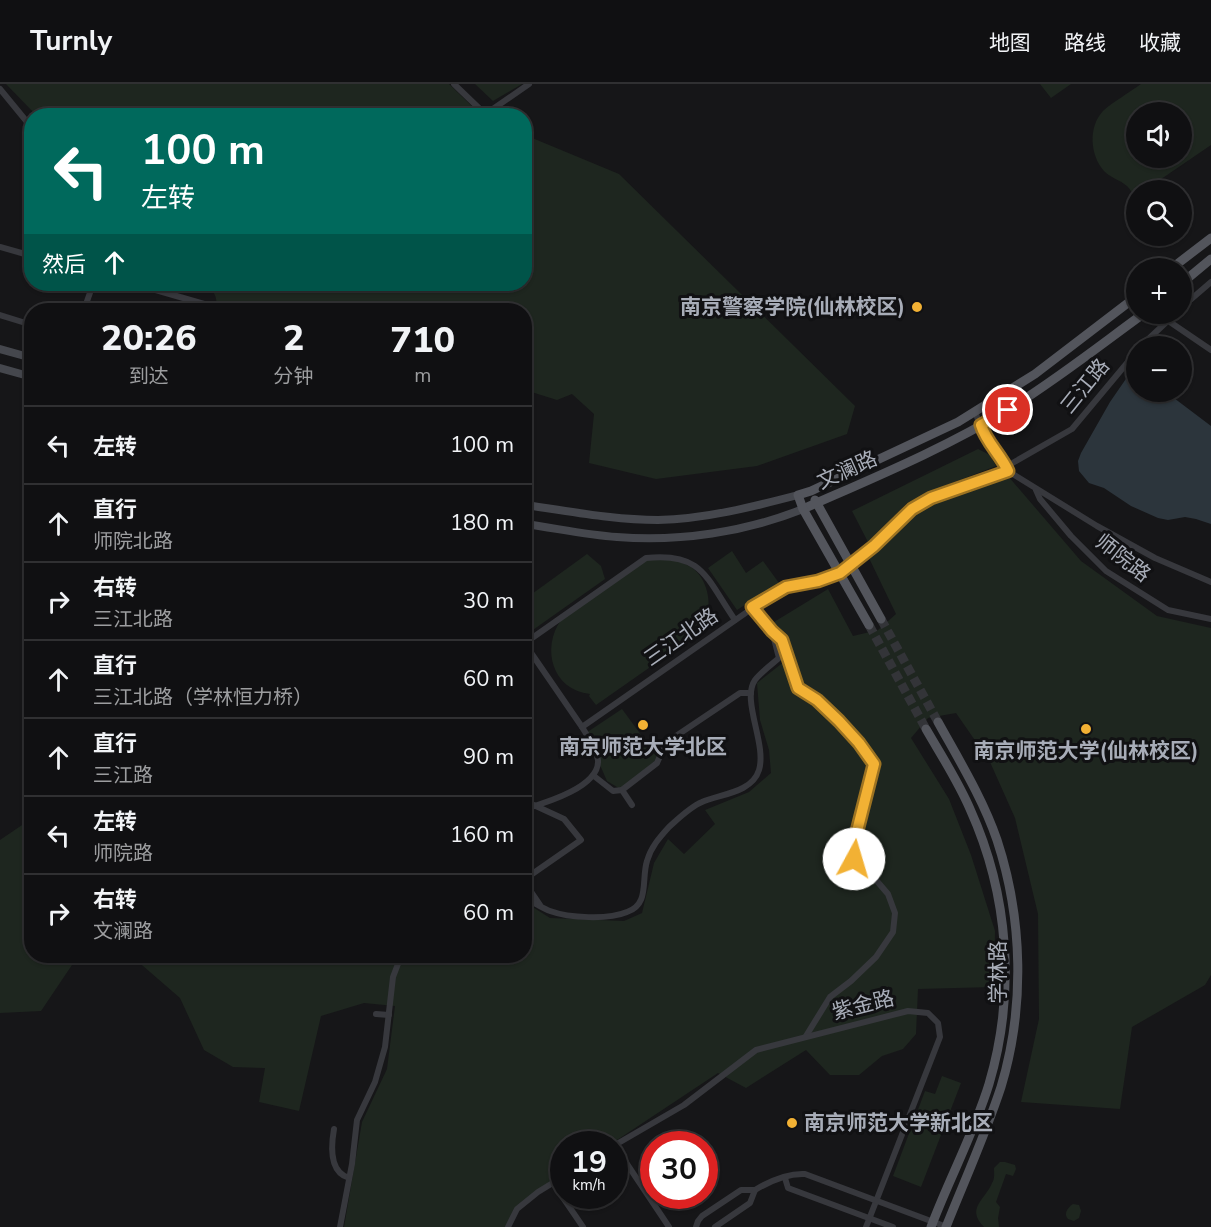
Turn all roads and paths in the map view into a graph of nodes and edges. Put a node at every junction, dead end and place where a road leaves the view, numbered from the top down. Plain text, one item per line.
1 (454, 84) edge
2 (529, 84) edge
3 (0, 89) edge
4 (479, 108) edge
5 (494, 108) edge
6 (24, 118) edge
7 (1211, 238) edge
8 (0, 247) edge
9 (24, 254) edge
10 (1185, 258) edge
11 (1211, 259) edge
12 (1192, 275) edge
13 (1211, 282) edge
14 (159, 291) edge
15 (1192, 298) edge
16 (201, 303) edge
17 (1126, 304) edge
18 (0, 315) edge
19 (24, 322) edge
20 (1129, 324) edge
21 (1163, 324) edge
22 (1173, 324) edge
23 (1151, 336) edge
24 (0, 349) edge
25 (1211, 350) edge
26 (24, 356) edge
27 (1126, 364) edge
28 (0, 368) edge
29 (24, 375) edge
30 (975, 412) junction
31 (981, 425) junction
32 (1008, 471) junction
33 (811, 490) junction
34 (1036, 490) junction
35 (798, 495) junction
36 (816, 504) junction
37 (532, 506) edge
38 (803, 509) junction
39 (532, 525) edge
40 (851, 565) junction
41 (840, 573) junction
42 (1211, 582) edge
43 (752, 607) junction
44 (881, 619) tunnel mouth
45 (1211, 619) edge
46 (735, 620) junction
47 (869, 626) tunnel mouth
48 (772, 631) junction
49 (532, 639) edge
50 (532, 654) edge
51 (751, 693) junction
52 (938, 722) tunnel mouth
53 (582, 727) junction
54 (926, 729) tunnel mouth
55 (594, 776) junction
56 (622, 790) junction
57 (632, 805) dead end
58 (533, 806) joint
59 (532, 876) edge
60 (532, 892) edge
61 (532, 903) edge
62 (543, 908) junction
63 (398, 963) edge
64 (376, 1014) dead end
65 (389, 1015) junction
66 (806, 1036) junction
67 (334, 1129) dead end
68 (628, 1138) edge
69 (628, 1166) edge
70 (349, 1178) junction
71 (784, 1178) junction
72 (550, 1185) edge
73 (755, 1190) junction
74 (876, 1202) junction
75 (571, 1209) edge
76 (870, 1218) junction
77 (932, 1225) edge
78 (340, 1227) edge
79 (508, 1227) edge
80 (583, 1227) edge
81 (669, 1227) edge
82 (696, 1227) edge
83 (715, 1227) edge
84 (866, 1227) edge
85 (893, 1227) edge
86 (947, 1227) edge

1 - 4 street
2 - 5 street
3 - 6 street
7 - 10 main road
8 - 9 street
11 - 12 main road
13 - 15 street
14 - 16 street
17 - 30 main road, 文澜路
18 - 19 street
20 - 31 main road, 文澜路
21 - 23 street
22 - 25 street
24 - 26 main road
27 - 32 street, 三江路
28 - 29 main road
30 - 31 street, 师院路
30 - 33 main road, 文澜路
31 - 32 street, 师院路
31 - 36 main road, 文澜路
32 - 34 street, 师院路
32 - 40 street, 三江路, bridge
33 - 35 main road, 文澜路
33 - 36 main road
34 - 42 street, 师院路
34 - 45 street, 师院路
35 - 37 main road, 文澜路
35 - 38 main road
36 - 38 main road, 文澜路
36 - 40 main road
38 - 39 main road, 文澜路
38 - 41 main road
40 - 41 street, 三江路, bridge
40 - 44 main road
41 - 43 street, 三江北路, bridge
41 - 47 main road
43 - 46 street, 三江北路
43 - 48 street
46 - 49 street
46 - 53 street, 三江北路
48 - 51 street
48 - 66 street
50 - 53 street
51 - 56 street
51 - 62 street
52 - 86 main road, 学林路
53 - 55 street
54 - 77 main road, 学林路
55 - 56 street
55 - 58 street
56 - 57 street
58 - 59 street
60 - 62 street
61 - 62 street
63 - 65 street
64 - 65 street
65 - 70 street
66 - 68 street, 紫金路
66 - 74 street, 紫金路
67 - 70 street
69 - 81 street
70 - 78 street
71 - 73 street
71 - 74 street
71 - 76 street
72 - 79 street
73 - 82 street
73 - 83 street
74 - 76 street, 紫金路
74 - 77 street
75 - 80 street
76 - 84 street, 紫金路
76 - 85 street
77 - 86 street

